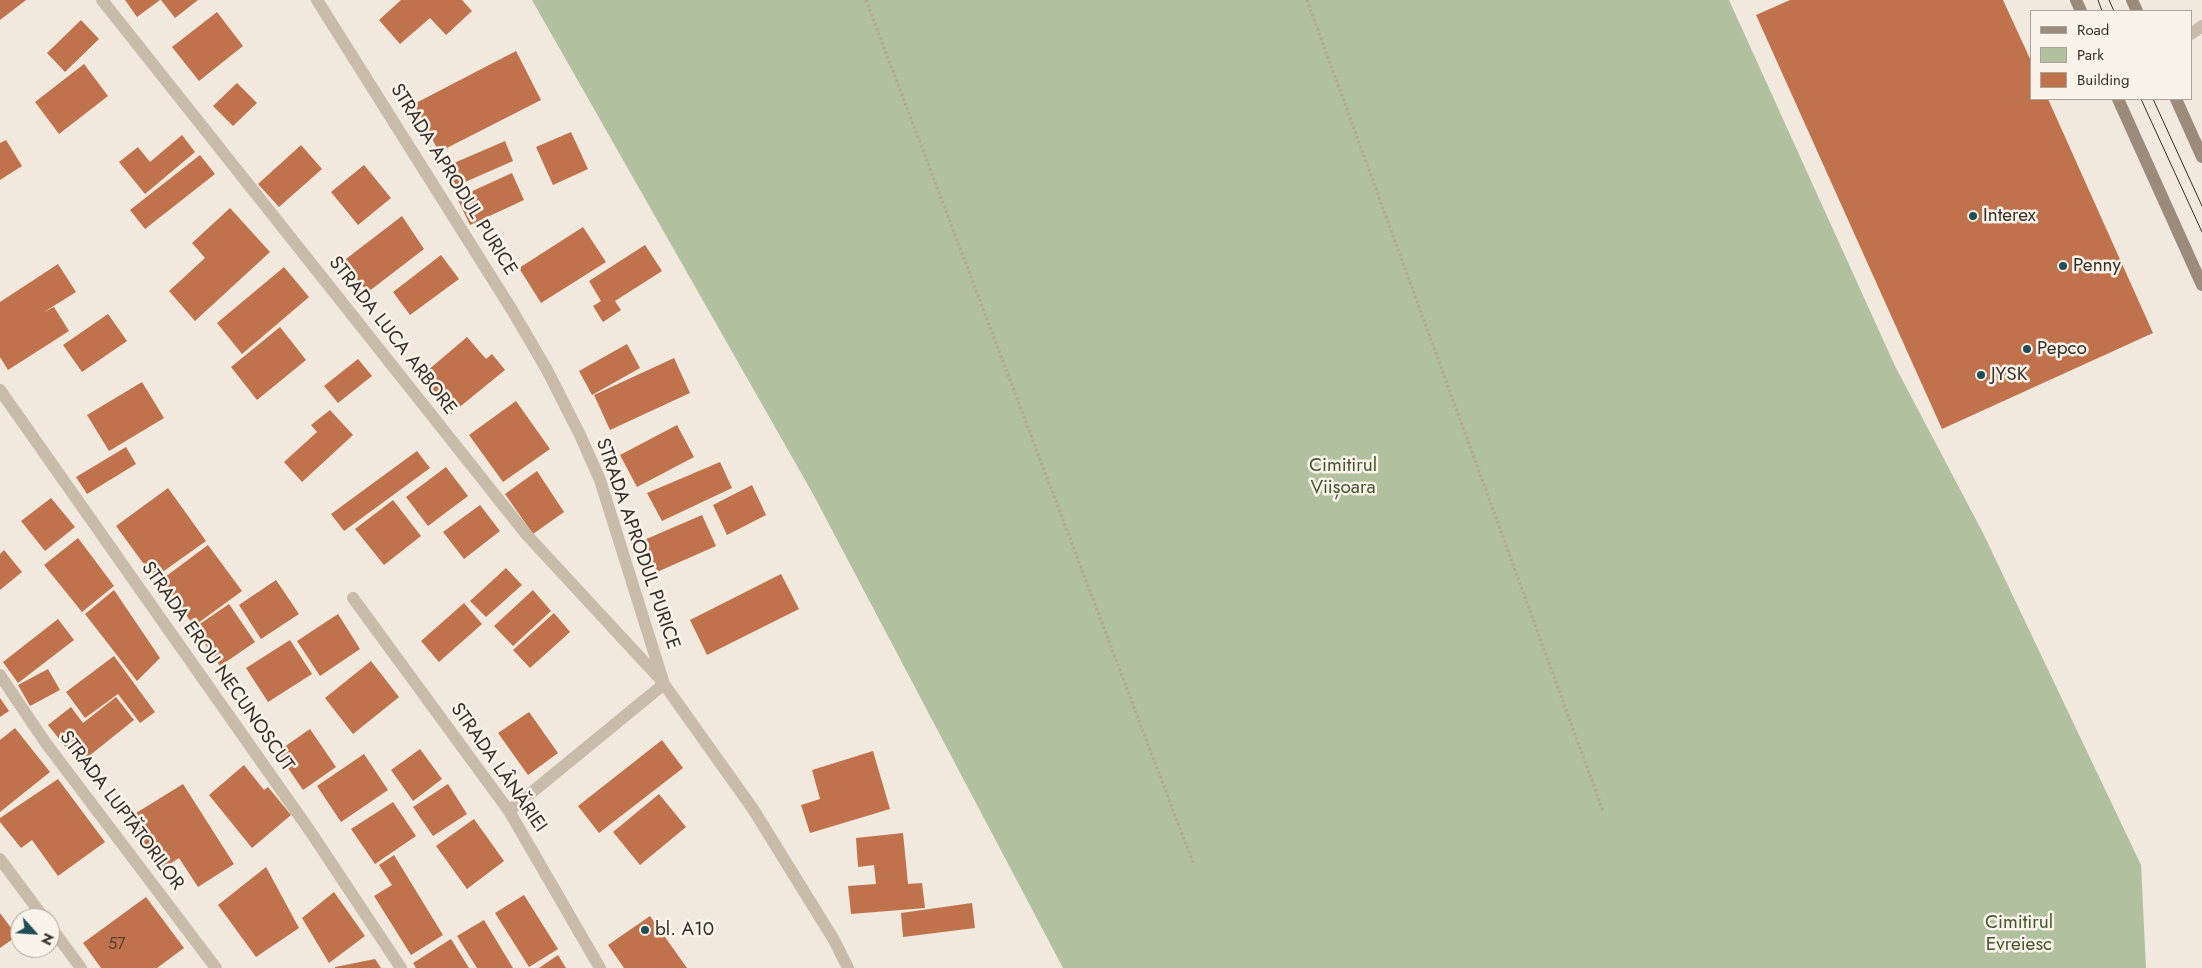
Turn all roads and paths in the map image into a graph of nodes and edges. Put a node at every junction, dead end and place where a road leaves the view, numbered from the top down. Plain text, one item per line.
1 (102, 0) edge
2 (317, 0) edge
3 (866, 0) edge
4 (1307, 0) edge
5 (2118, 100) edge
6 (2176, 100) edge
7 (2202, 157) edge
8 (2202, 286) edge
9 (0, 390) edge
10 (353, 598) dead end
11 (0, 674) edge
12 (664, 684) junction
13 (509, 811) junction
14 (1603, 811) dead end
15 (0, 859) edge
16 (1193, 863) dead end
17 (37, 908) edge
18 (60, 940) edge
19 (81, 968) edge
20 (216, 968) edge
21 (400, 968) edge
22 (600, 968) edge
23 (848, 968) edge

1 - 12 street, STRADA LUCA ARBORE
2 - 12 street, STRADA APRODUL PURICE
3 - 16 path
4 - 14 path
5 - 8 main road
6 - 7 main road
9 - 21 street, STRADA EROU NECUNOSCUT
10 - 13 street, STRADA LÂNĂRIEI
11 - 20 street, STRADA LUPTĂTORILOR
12 - 13 street
12 - 23 street, STRADA APRODUL PURICE
13 - 22 street, STRADA LÂNĂRIEI
15 - 17 street
18 - 19 street

